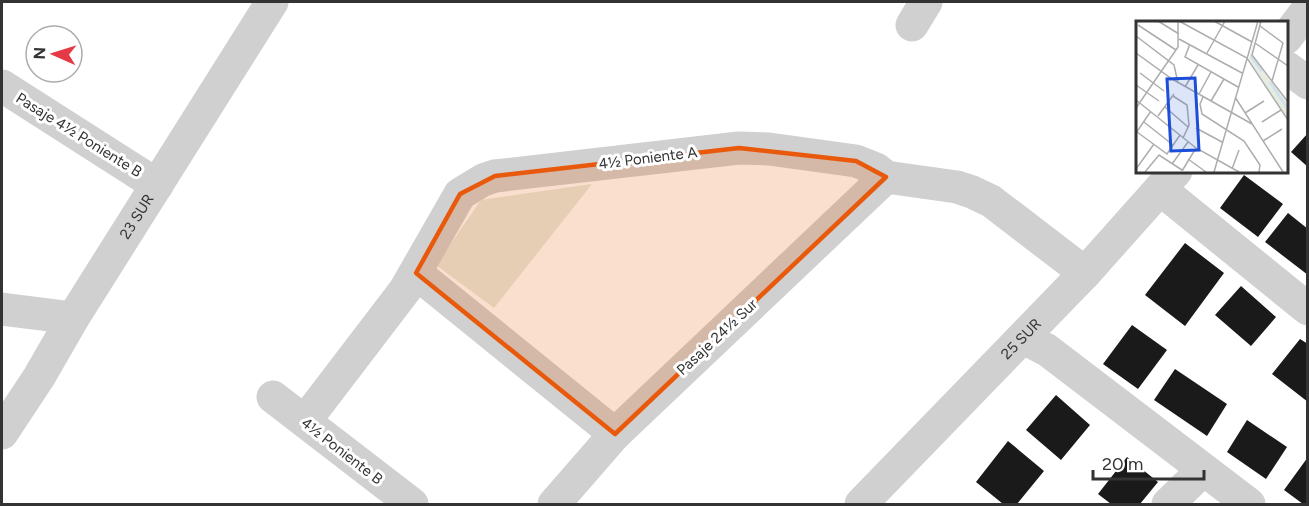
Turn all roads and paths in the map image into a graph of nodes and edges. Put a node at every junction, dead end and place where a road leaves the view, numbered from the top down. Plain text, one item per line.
1 (272, 2) edge
2 (1308, 9) edge
3 (1288, 38) edge
4 (1288, 68) edge
5 (1308, 83) edge
6 (2, 86) edge
7 (886, 177) junction
8 (1168, 180) edge
9 (157, 185) junction
10 (416, 273) junction
11 (1085, 273) junction
12 (2, 309) edge
13 (1308, 309) edge
14 (73, 318) junction
15 (1024, 338) junction
16 (273, 397) dead end
17 (304, 421) junction
18 (2, 433) edge
19 (615, 434) junction
20 (1203, 470) junction
21 (412, 504) edge
22 (554, 504) edge
23 (861, 504) edge
24 (1168, 504) edge
25 (1249, 504) edge

1 - 9 street, 23 SUR
2 - 3 street
4 - 5 street
6 - 9 street, Pasaje 4½ Poniente B
7 - 10 street, 4½ Poniente A
7 - 11 street, 4½ Poniente A
7 - 19 street, Pasaje 24½ Sur
8 - 11 street, 25 SUR
8 - 13 street
9 - 14 street, 23 SUR
10 - 17 street, 4½ Poniente A
10 - 19 street
11 - 15 street, 25 SUR
12 - 14 street
14 - 18 street, 23 SUR
15 - 20 street
15 - 23 street, 25 SUR
16 - 17 street, 4½ Poniente B
17 - 21 street, 4½ Poniente B
19 - 22 street, Pasaje 24½ Sur
20 - 24 street
20 - 25 street

